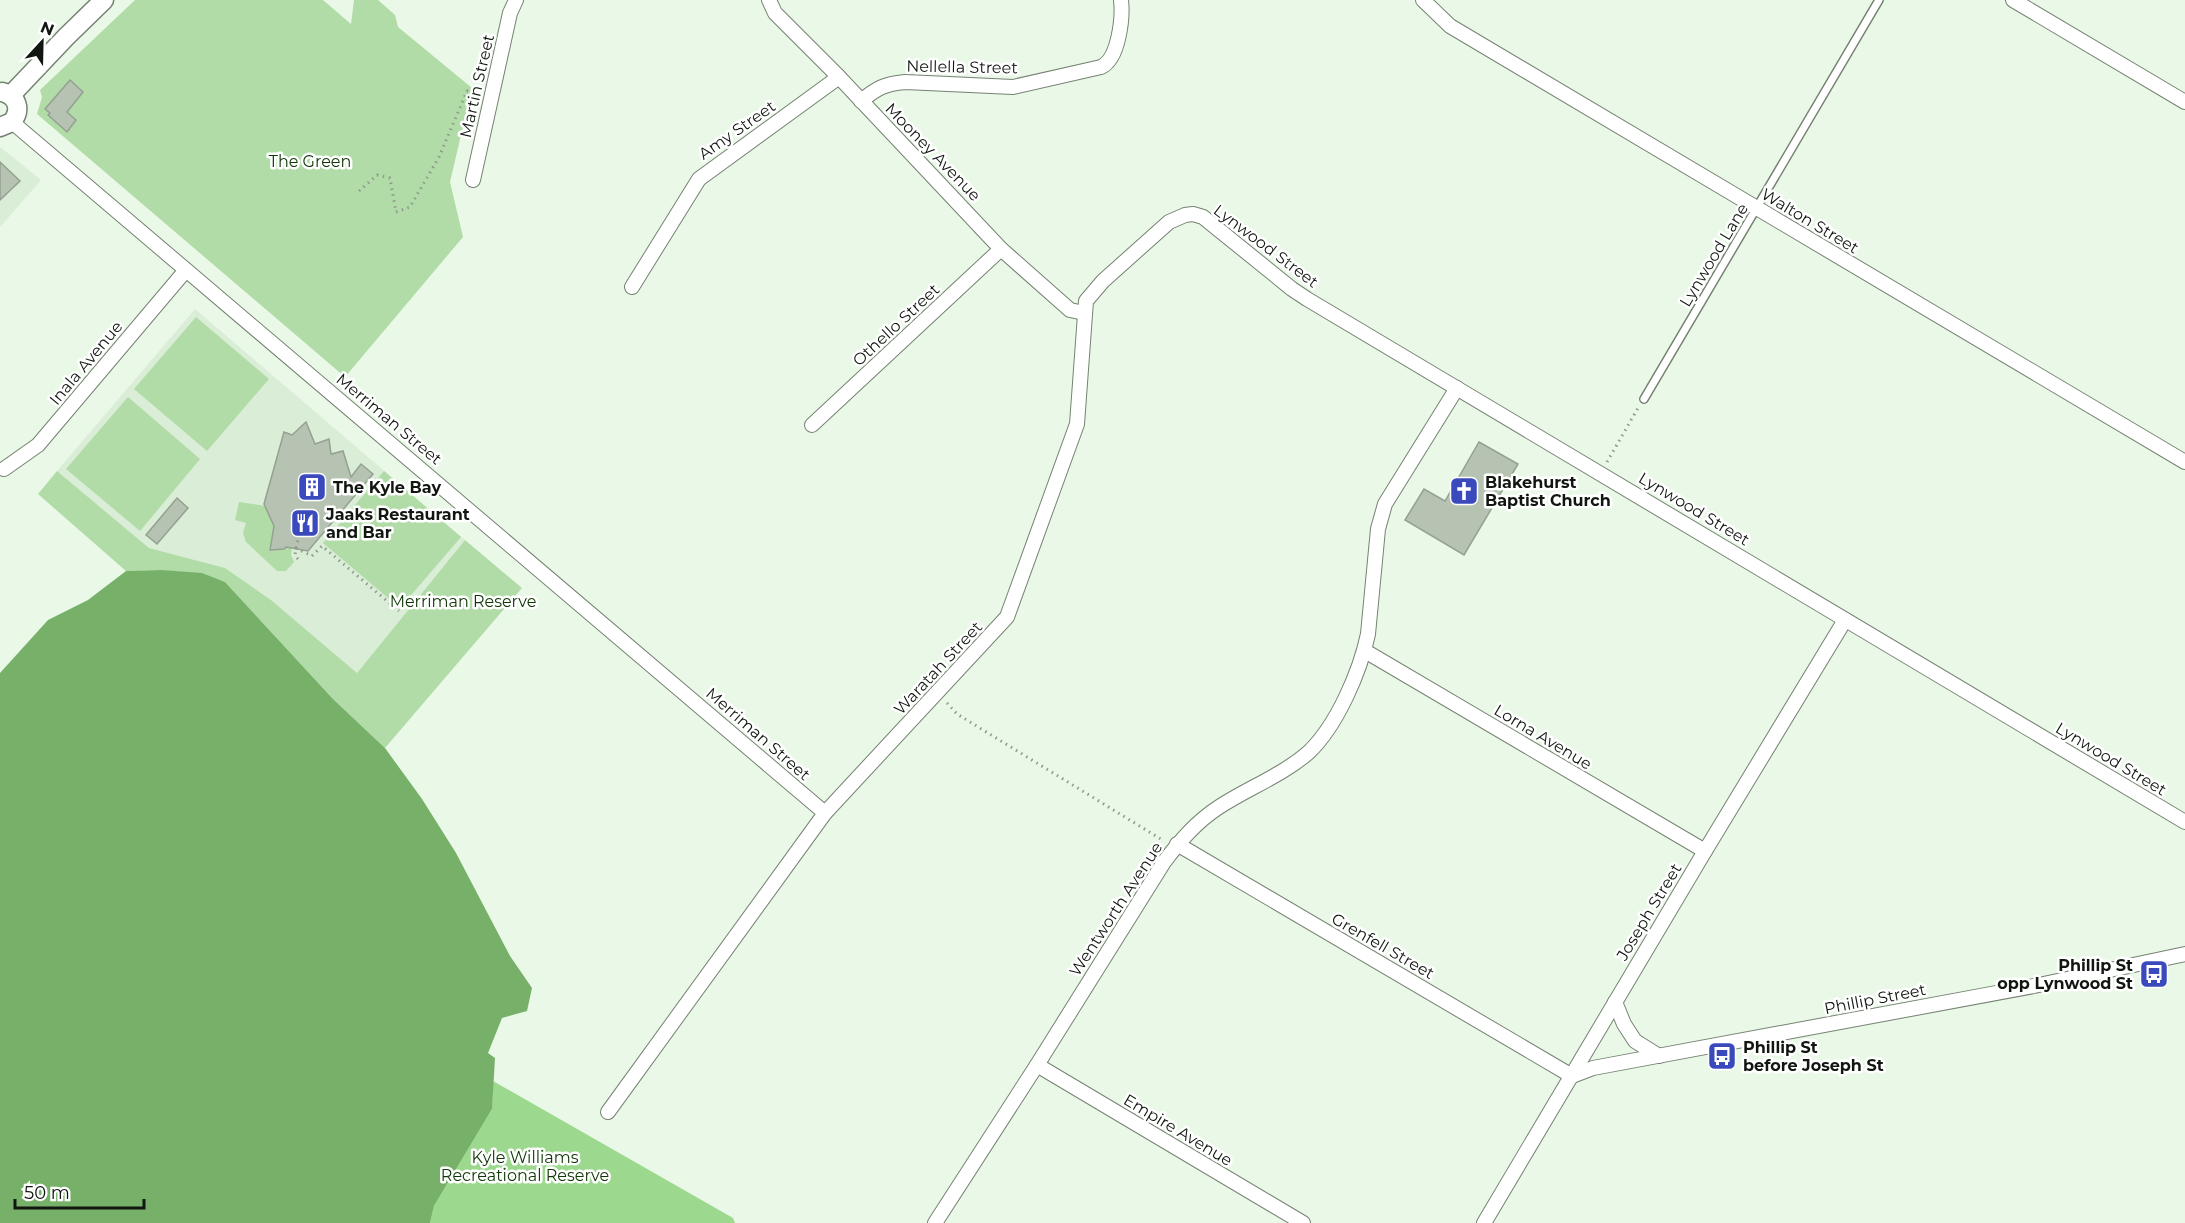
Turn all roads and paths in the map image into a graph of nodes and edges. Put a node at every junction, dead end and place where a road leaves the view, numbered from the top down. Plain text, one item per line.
1 (104, 0) edge
2 (516, 0) edge
3 (769, 0) edge
4 (1120, 0) edge
5 (1423, 0) edge
6 (1879, 0) edge
7 (2013, 0) edge
8 (839, 77) junction
9 (6, 93) edge
10 (492, 97) junction
11 (861, 101) junction
12 (2185, 102) edge
13 (6, 124) edge
14 (473, 180) dead end
15 (359, 191) dead end
16 (1757, 209) junction
17 (1193, 214) joint
18 (1002, 249) junction
19 (186, 270) junction
20 (632, 287) dead end
21 (1084, 313) junction
22 (1457, 388) junction
23 (1644, 399) joint
24 (812, 425) dead end
25 (2185, 462) edge
26 (4, 469) dead end
27 (1601, 473) junction
28 (301, 528) dead end
29 (296, 548) junction
30 (298, 559) dead end
31 (399, 611) dead end
32 (1845, 620) junction
33 (1365, 651) junction
34 (939, 692) junction
35 (825, 813) junction
36 (2185, 822) edge
37 (1177, 844) junction
38 (1705, 851) junction
39 (2185, 954) edge
40 (1615, 1002) junction
41 (1659, 1056) junction
42 (1037, 1065) junction
43 (1572, 1076) junction
44 (608, 1112) dead end
45 (934, 1223) edge
46 (1303, 1223) edge
47 (1484, 1223) edge

1 - 9 street
2 - 10 street, Martin Street
3 - 8 street, Mooney Avenue
4 - 11 street, Nellella Street
5 - 16 street, Walton Street
6 - 16 lane, Lynwood Lane
7 - 12 street
8 - 11 street, Mooney Avenue
8 - 20 street, Amy Street
9 - 13 street
10 - 14 street, Martin Street
10 - 15 path
11 - 18 street, Mooney Avenue
13 - 19 street, Merriman Street
16 - 23 lane, Lynwood Lane
16 - 25 street, Walton Street
17 - 21 street, Waratah Street
17 - 22 street, Lynwood Street
18 - 21 street, Mooney Avenue
18 - 24 street, Othello Street
19 - 26 street, Inala Avenue
19 - 35 street, Merriman Street
21 - 34 street, Waratah Street
22 - 27 street, Lynwood Street
22 - 33 street, Wentworth Avenue
23 - 27 path
27 - 32 street, Lynwood Street
28 - 29 path
29 - 30 path
29 - 31 path
32 - 36 street, Lynwood Street
32 - 38 street, Joseph Street
33 - 37 street, Wentworth Avenue
33 - 38 street, Lorna Avenue
34 - 35 street, Waratah Street
34 - 37 path
35 - 44 street, Waratah Street
37 - 42 street, Wentworth Avenue
37 - 43 street, Grenfell Street
38 - 40 street, Joseph Street
39 - 41 street, Phillip Street
40 - 41 street
40 - 43 street, Joseph Street
41 - 43 street, Phillip Street
42 - 45 street, Wentworth Avenue
42 - 46 street, Empire Avenue
43 - 47 street, Joseph Street

